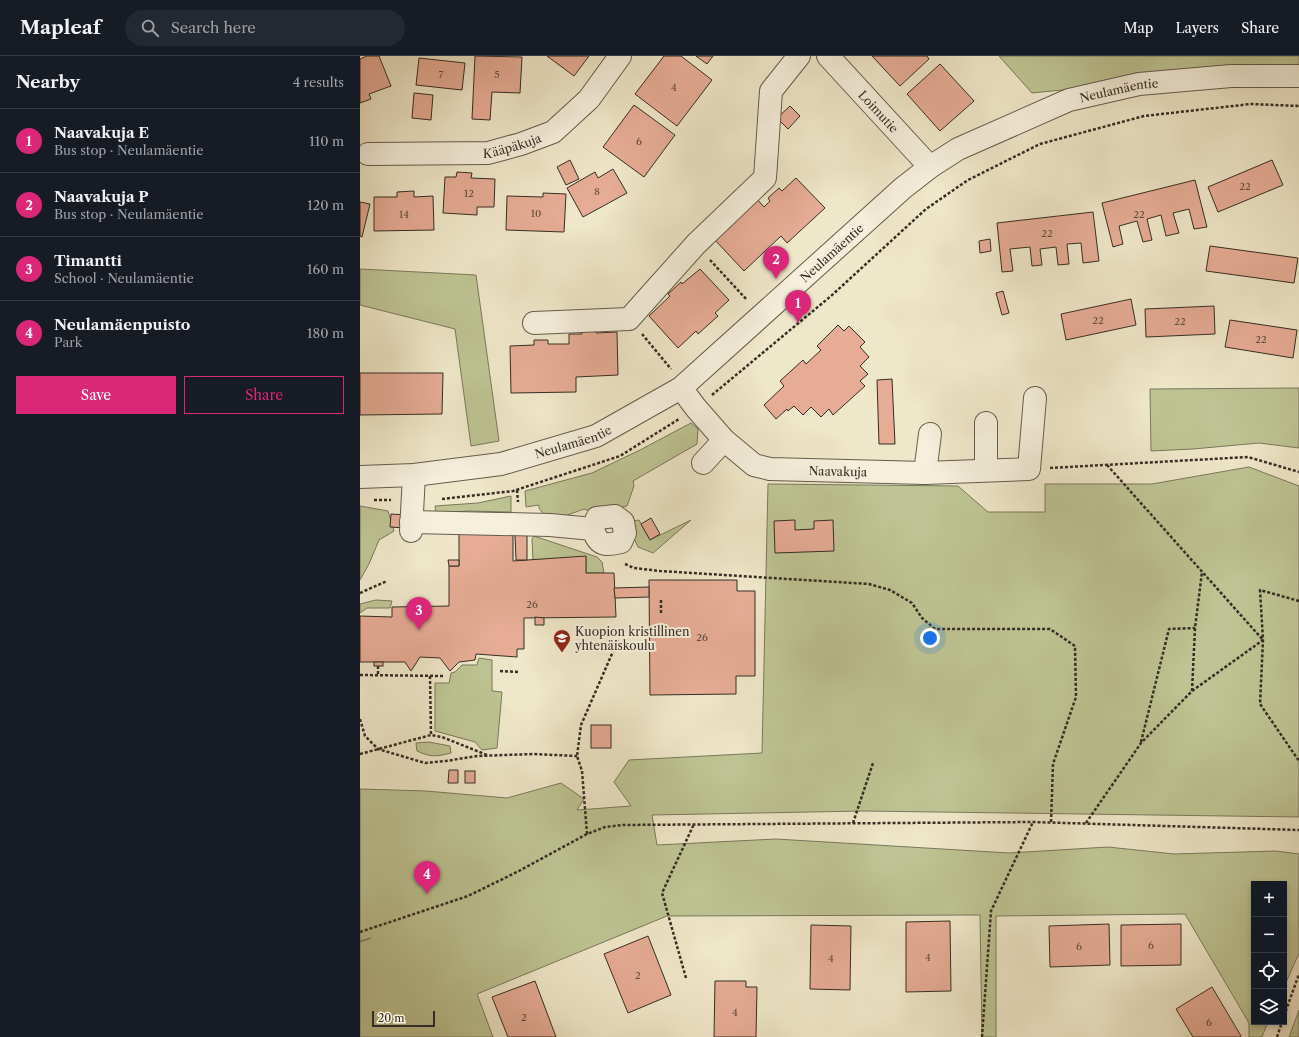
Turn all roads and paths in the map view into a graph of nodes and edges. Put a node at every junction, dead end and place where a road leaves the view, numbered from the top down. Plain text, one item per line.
1 (620, 56) edge
2 (799, 56) edge
3 (828, 56) edge
4 (1299, 76) edge
5 (1299, 106) edge
6 (368, 154) dead end
7 (930, 167) junction
8 (696, 244) junction
9 (750, 303) dead end
10 (629, 319) junction
11 (534, 323) dead end
12 (677, 380) junction
13 (1035, 398) dead end
14 (696, 408) junction
15 (986, 423) dead end
16 (930, 434) dead end
17 (724, 440) junction
18 (703, 463) dead end
19 (1107, 465) junction
20 (1029, 469) junction
21 (986, 470) junction
22 (1299, 472) edge
23 (925, 473) junction
24 (414, 476) junction
25 (360, 477) edge
26 (368, 500) dead end
27 (413, 500) junction
28 (593, 529) dead end
29 (634, 568) dead end
30 (1202, 572) junction
31 (387, 581) dead end
32 (360, 593) edge
33 (661, 598) dead end
34 (1299, 601) edge
35 (661, 613) dead end
36 (1195, 628) junction
37 (618, 640) dead end
38 (1263, 640) junction
39 (378, 666) dead end
40 (500, 671) dead end
41 (518, 672) dead end
42 (378, 674) junction
43 (360, 675) edge
44 (430, 676) junction
45 (444, 676) dead end
46 (1192, 691) junction
47 (360, 719) edge
48 (431, 735) junction
49 (1141, 743) junction
50 (378, 749) junction
51 (360, 754) edge
52 (490, 756) junction
53 (577, 756) junction
54 (1299, 761) edge
55 (873, 763) dead end
56 (1033, 822) junction
57 (1051, 822) junction
58 (853, 823) junction
59 (694, 824) junction
60 (1086, 824) junction
61 (1299, 830) edge
62 (587, 834) junction
63 (360, 932) edge
64 (1299, 974) edge
65 (686, 978) dead end
66 (1287, 1008) edge
67 (1281, 1025) edge
68 (982, 1037) edge
69 (1276, 1037) edge

1 - 6 street, Kääpäkuja
2 - 8 street
3 - 7 street, Loimutie
4 - 7 street, Neulamäentie
5 - 14 path
7 - 12 street, Neulamäentie
8 - 9 path
8 - 10 street
10 - 11 street
10 - 12 path
12 - 14 street, Naavakuja
12 - 24 street, Neulamäentie
13 - 20 street
14 - 17 street, Naavakuja
14 - 27 path
15 - 21 street
16 - 23 street
17 - 18 street
17 - 23 street, Naavakuja
19 - 20 path
19 - 22 path
19 - 30 path
20 - 21 street, Naavakuja
21 - 23 street, Naavakuja
24 - 25 street, Neulamäentie
24 - 27 street
26 - 27 path
27 - 28 street
29 - 57 path
30 - 36 path
30 - 38 path
31 - 32 path
33 - 35 path
34 - 38 path
36 - 46 path
36 - 49 path
37 - 53 path
38 - 46 path
38 - 54 path
39 - 42 path
40 - 41 path
42 - 43 path
42 - 44 path
44 - 45 path
44 - 48 path
46 - 49 path
47 - 50 path
48 - 50 path
48 - 52 path
49 - 60 path
50 - 51 path
50 - 52 path
52 - 53 path
53 - 62 path
55 - 58 path
56 - 57 path
56 - 58 path
56 - 68 path
57 - 60 path
58 - 59 path
59 - 62 path
59 - 65 path
60 - 61 path
62 - 63 path
64 - 66 path
67 - 69 path

